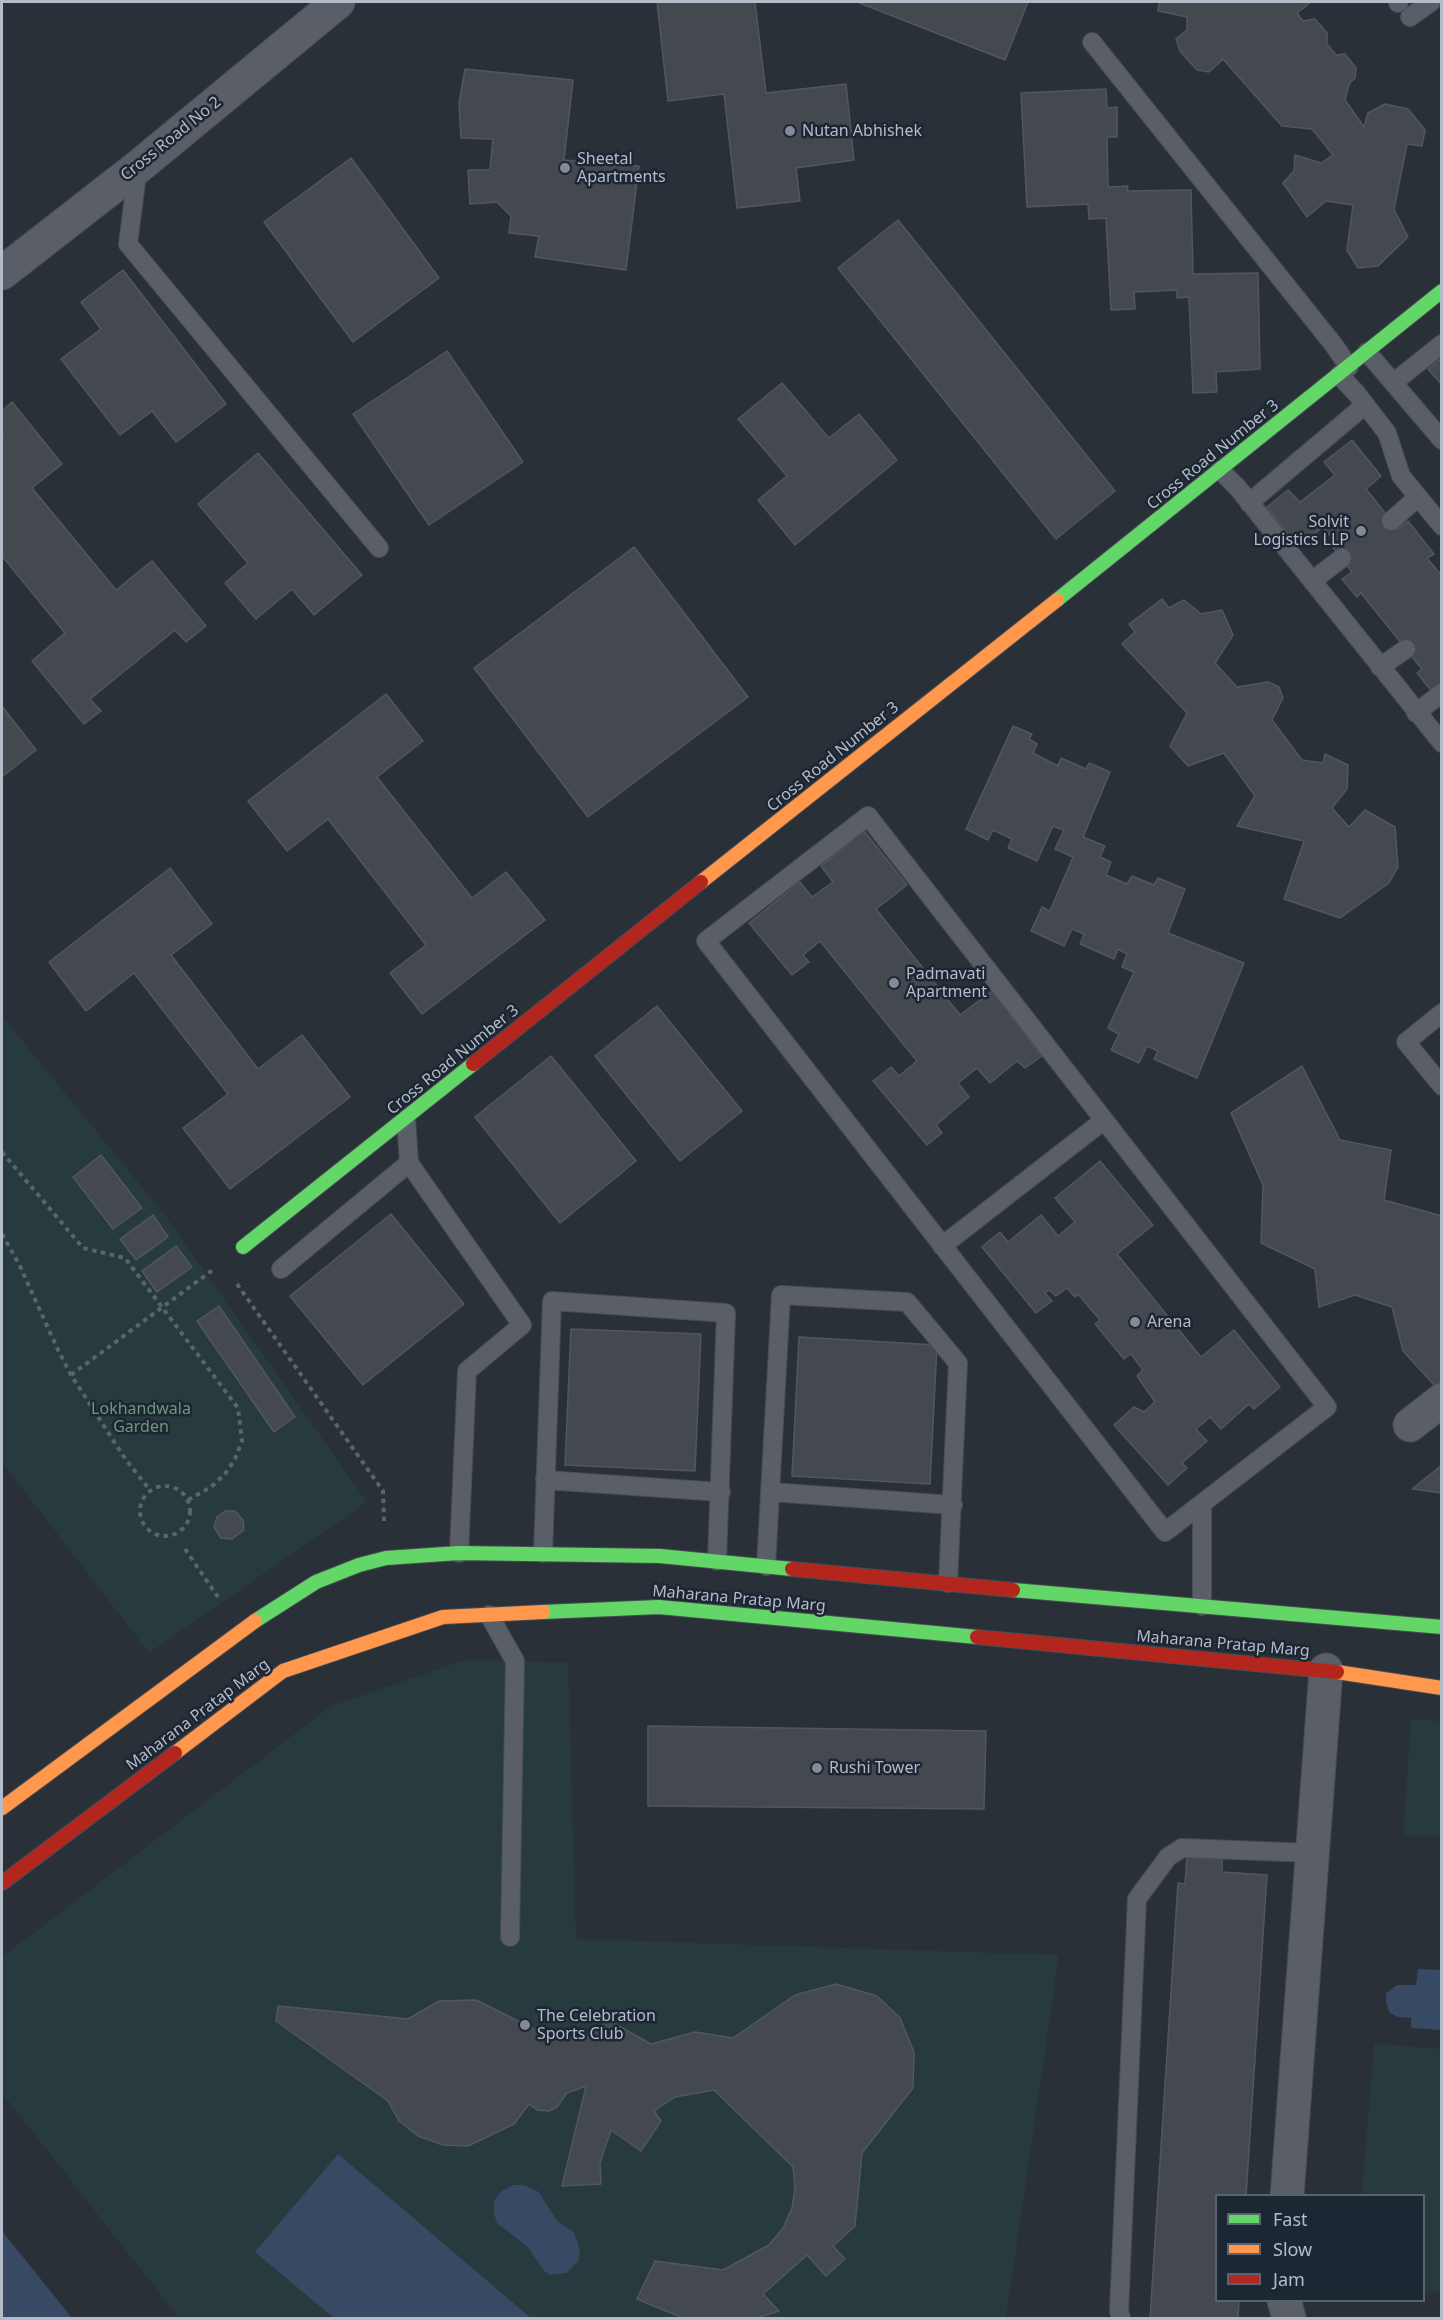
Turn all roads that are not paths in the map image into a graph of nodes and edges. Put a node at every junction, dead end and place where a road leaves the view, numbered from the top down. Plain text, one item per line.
1 (338, 2) edge
2 (1431, 2) edge
3 (1410, 17) dead end
4 (1092, 42) dead end
5 (138, 167) junction
6 (2, 273) edge
7 (1442, 291) edge
8 (1442, 344) edge
9 (1366, 352) junction
10 (1344, 371) junction
11 (1394, 382) junction
12 (1365, 405) junction
13 (1442, 440) edge
14 (1220, 470) junction
15 (1418, 497) junction
16 (1249, 502) junction
17 (1390, 521) dead end
18 (1442, 526) edge
19 (379, 548) dead end
20 (1342, 558) dead end
21 (1312, 581) junction
22 (1406, 649) dead end
23 (1380, 667) junction
24 (1442, 693) edge
25 (1416, 713) junction
26 (1442, 743) edge
27 (1442, 1013) edge
28 (1442, 1086) edge
29 (406, 1118) junction
30 (1103, 1120) junction
31 (409, 1162) junction
32 (942, 1246) junction
33 (243, 1247) road end
34 (281, 1269) dead end
35 (1442, 1400) edge
36 (1410, 1425) dead end
37 (545, 1480) junction
38 (721, 1492) junction
39 (771, 1492) junction
40 (1202, 1503) junction
41 (953, 1505) junction
42 (459, 1553) junction
43 (543, 1553) junction
44 (717, 1561) junction
45 (766, 1566) junction
46 (948, 1583) junction
47 (1202, 1606) junction
48 (489, 1615) junction
49 (1442, 1627) edge
50 (1326, 1671) junction
51 (1442, 1688) edge
52 (2, 1808) edge
53 (1312, 1852) junction
54 (2, 1883) edge
55 (510, 1937) dead end
56 (1287, 2194) edge
57 (1284, 2302) edge
58 (1121, 2319) edge
59 (1289, 2319) edge

1 - 5 street, Cross Road No 2
2 - 3 lane
4 - 10 lane
5 - 6 street, Cross Road No 2
5 - 19 lane
7 - 9 main road, Cross Road Number 3
8 - 11 lane
9 - 10 main road, Cross Road Number 3
9 - 11 lane
10 - 12 lane
10 - 14 main road, Cross Road Number 3
11 - 13 lane
12 - 15 lane
12 - 16 lane
14 - 16 lane
14 - 29 main road, Cross Road Number 3
15 - 17 lane
15 - 18 lane
16 - 21 lane
20 - 21 lane
21 - 23 lane
22 - 23 lane
23 - 25 lane
24 - 25 lane
25 - 26 lane
27 - 28 lane
29 - 31 lane
29 - 33 main road, Cross Road Number 3
30 - 32 lane
30 - 32 lane
30 - 40 lane
31 - 34 lane
31 - 42 lane
32 - 40 lane
35 - 36 street
37 - 38 lane
37 - 38 lane
37 - 43 lane
38 - 44 lane
39 - 41 lane
39 - 41 lane
39 - 45 lane
40 - 47 lane
41 - 46 lane
42 - 43 main road
42 - 52 main road
43 - 44 main road
44 - 45 main road
45 - 46 main road
46 - 47 main road
47 - 49 main road
48 - 50 main road, Maharana Pratap Marg
48 - 54 main road, Maharana Pratap Marg
48 - 55 lane
50 - 51 main road, Maharana Pratap Marg
50 - 53 street
53 - 56 street
53 - 58 lane
57 - 59 street

